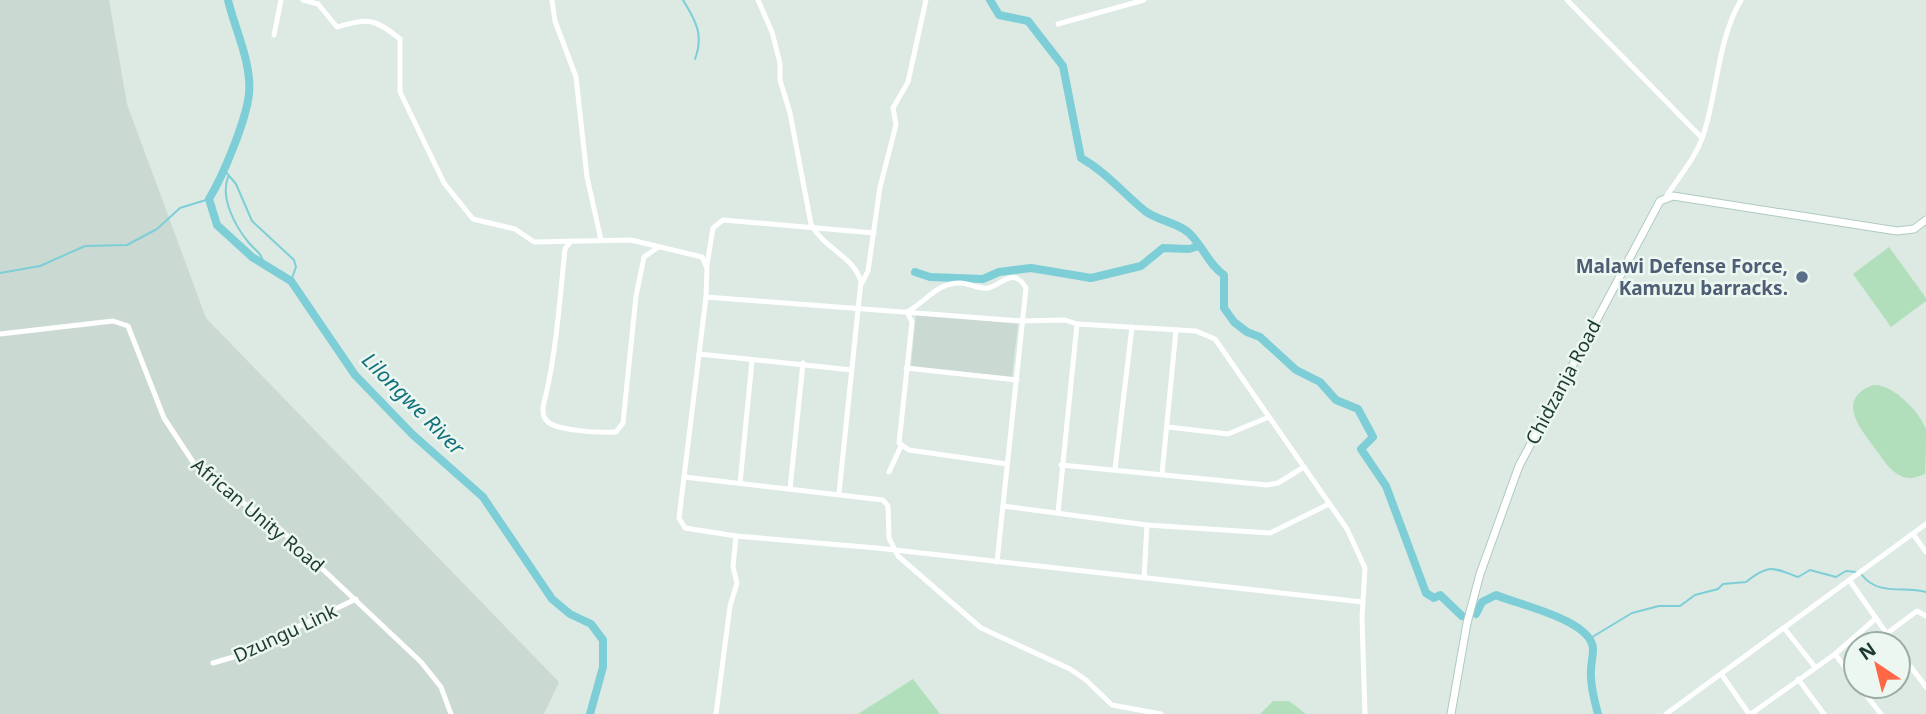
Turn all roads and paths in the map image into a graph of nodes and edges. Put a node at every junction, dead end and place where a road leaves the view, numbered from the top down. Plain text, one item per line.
1 (281, 0) edge
2 (303, 0) edge
3 (552, 0) edge
4 (758, 0) edge
5 (926, 0) edge
6 (1144, 0) edge
7 (1567, 0) edge
8 (1741, 0) edge
9 (1058, 24) dead end
10 (274, 35) dead end
11 (1702, 138) junction
12 (1666, 197) junction
13 (1926, 220) edge
14 (813, 228) junction
15 (874, 233) junction
16 (571, 240) junction
17 (601, 240) junction
18 (710, 244) junction
19 (657, 248) junction
20 (698, 254) junction
21 (707, 268) junction
22 (861, 286) junction
23 (706, 297) junction
24 (858, 308) junction
25 (907, 312) junction
26 (1023, 321) junction
27 (1077, 324) junction
28 (1132, 327) junction
29 (1176, 330) junction
30 (0, 334) edge
31 (699, 354) junction
32 (752, 361) junction
33 (803, 363) junction
34 (906, 368) junction
35 (852, 370) junction
36 (1017, 380) junction
37 (1269, 417) junction
38 (1168, 427) junction
39 (901, 446) junction
40 (1007, 464) junction
41 (1061, 465) junction
42 (1304, 467) junction
43 (1115, 469) junction
44 (889, 472) dead end
45 (1162, 474) junction
46 (684, 477) junction
47 (740, 483) junction
48 (790, 489) junction
49 (839, 493) junction
50 (1329, 504) junction
51 (1003, 506) junction
52 (1058, 513) junction
53 (1926, 524) edge
54 (1147, 525) junction
55 (1913, 534) junction
56 (736, 536) junction
57 (895, 550) junction
58 (1926, 552) edge
59 (997, 562) junction
60 (1144, 578) junction
61 (1850, 581) junction
62 (356, 599) junction
63 (1363, 602) junction
64 (1926, 616) edge
65 (1874, 620) junction
66 (1784, 628) junction
67 (1883, 630) edge
68 (1891, 630) edge
69 (1835, 654) junction
70 (213, 663) dead end
71 (1842, 663) edge
72 (1815, 667) junction
73 (1912, 668) edge
74 (1722, 675) junction
75 (1798, 679) junction
76 (1926, 687) edge
77 (1870, 700) edge
78 (451, 714) edge
79 (716, 714) edge
80 (1161, 714) edge
81 (1366, 714) edge
82 (1451, 714) edge
83 (1666, 714) edge
84 (1750, 714) edge
85 (1824, 714) edge
86 (1881, 714) edge

1 - 10 street
2 - 16 street
3 - 17 street
4 - 14 street
5 - 15 street
6 - 9 street
7 - 11 street
8 - 11 street
11 - 12 street
12 - 13 street
12 - 82 street, Chidzanja Road
14 - 15 street
14 - 18 street
14 - 22 street
15 - 22 street
16 - 17 street
16 - 19 street
17 - 19 street
18 - 20 street
18 - 21 street
19 - 20 street
20 - 21 street
21 - 23 street
22 - 24 street
23 - 24 street
23 - 31 street
24 - 25 street
24 - 35 street
25 - 26 street
25 - 26 street
25 - 34 street
26 - 27 street
26 - 36 street
27 - 28 street
27 - 41 street
28 - 29 street
28 - 43 street
29 - 37 street
29 - 38 street
30 - 62 street, African Unity Road
31 - 32 street
31 - 46 street
32 - 33 street
32 - 47 street
33 - 35 street
33 - 48 street
34 - 36 street
34 - 39 street
35 - 49 street
36 - 40 street
37 - 38 street
37 - 42 street
38 - 45 street
39 - 40 street
39 - 44 street
40 - 51 street
41 - 43 street
41 - 52 street
42 - 45 street
42 - 50 street
43 - 45 street
46 - 47 street
46 - 56 street
47 - 48 street
48 - 49 street
49 - 57 street
50 - 54 street
50 - 63 street
51 - 52 street
51 - 59 street
52 - 54 street
53 - 55 street
54 - 60 street
55 - 58 street
55 - 61 street
56 - 57 street
56 - 79 street
57 - 59 street
57 - 80 street
59 - 60 street
60 - 63 street
61 - 65 street
61 - 66 street
62 - 70 street, Dzungu Link
62 - 78 street, African Unity Road
63 - 81 street
64 - 68 street
65 - 67 street
65 - 69 street
66 - 72 street
66 - 74 street
69 - 71 street
69 - 72 street
72 - 75 street
73 - 76 street
74 - 83 street
74 - 84 street
75 - 84 street
75 - 85 street
77 - 86 street

